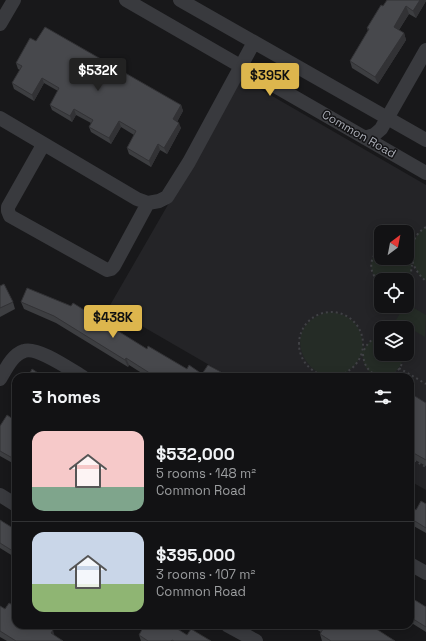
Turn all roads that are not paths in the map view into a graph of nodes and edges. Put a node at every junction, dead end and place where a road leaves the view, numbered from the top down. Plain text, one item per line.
1 (14, 0) edge
2 (126, 0) edge
3 (180, 0) edge
4 (0, 24) edge
5 (254, 42) junction
6 (426, 50) edge
7 (241, 66) junction
8 (387, 117) junction
9 (0, 118) edge
10 (365, 138) junction
11 (426, 140) edge
12 (43, 145) junction
13 (426, 173) edge
14 (148, 204) junction
15 (76, 373) edge
16 (0, 379) edge
17 (0, 495) edge
18 (12, 502) edge
19 (414, 566) edge
20 (426, 573) edge
21 (234, 629) edge
22 (256, 641) edge

1 - 4 street
2 - 7 street, Common Road
3 - 5 street
5 - 7 street
5 - 8 street
6 - 8 street
7 - 10 street, Common Road
7 - 14 street
8 - 10 street
8 - 11 street
9 - 12 street
10 - 13 street, Common Road
12 - 14 street
12 - 14 street
15 - 16 street
17 - 18 street
19 - 20 street
21 - 22 street

